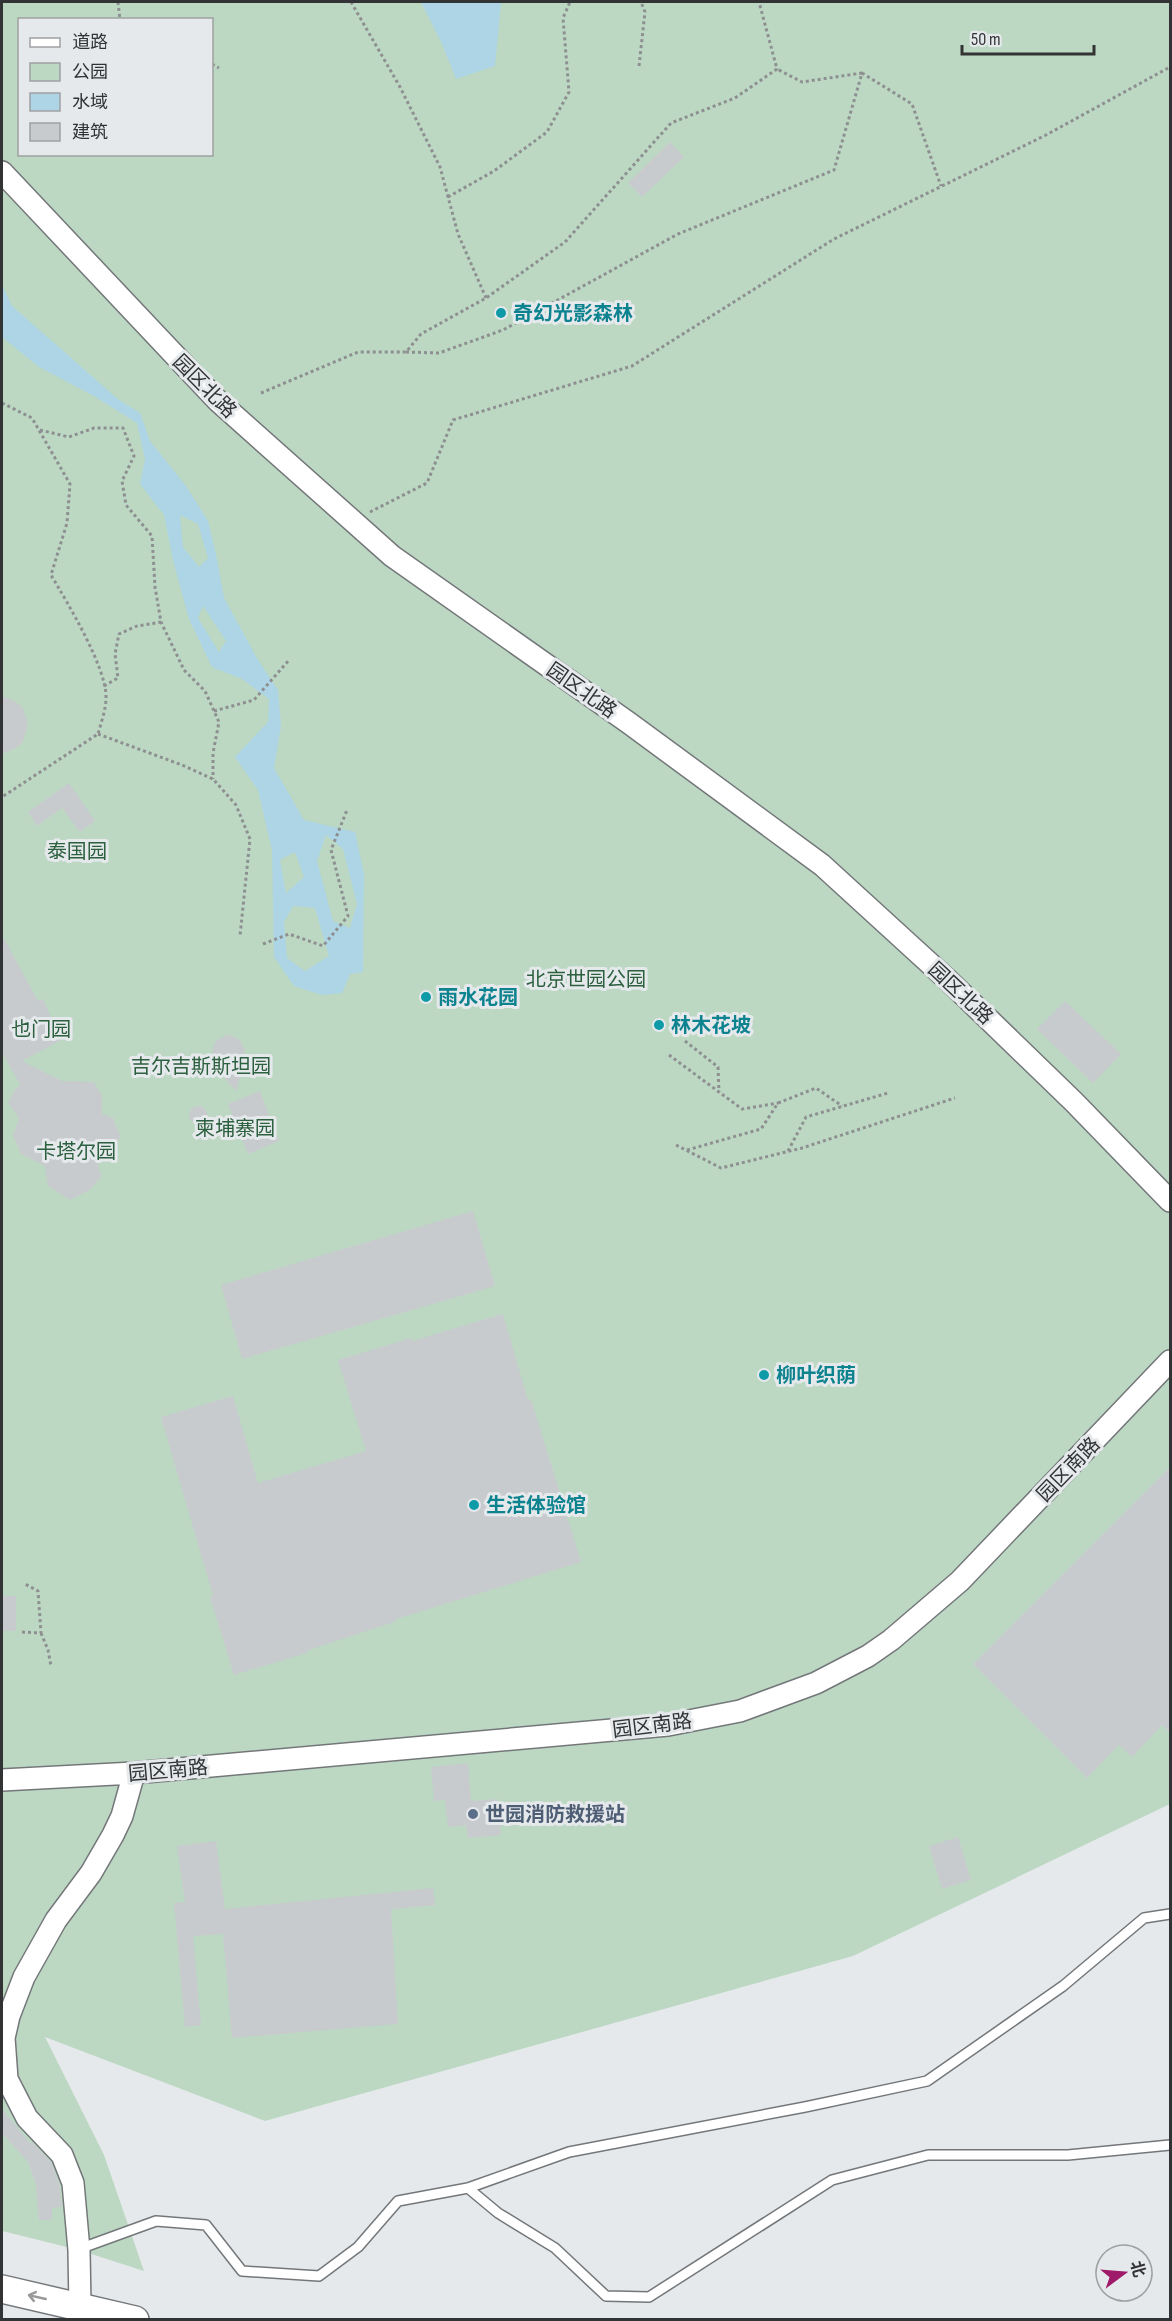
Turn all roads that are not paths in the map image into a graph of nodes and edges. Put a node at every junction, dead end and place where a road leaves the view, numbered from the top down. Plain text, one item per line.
1 (2, 172) edge
2 (1170, 1201) edge
3 (1170, 1361) edge
4 (134, 1773) junction
5 (2, 1780) edge
6 (1170, 1914) edge
7 (1170, 2145) edge
8 (468, 2188) junction
9 (79, 2250) junction
10 (2, 2289) edge
11 (80, 2307) junction
12 (135, 2319) edge

1 - 2 street, 园区北路
3 - 4 street, 园区南路
4 - 5 street, 园区南路
4 - 9 street
6 - 8 lane
7 - 8 lane
8 - 9 lane
9 - 11 street
11 -> 10 main road
11 - 12 main road

